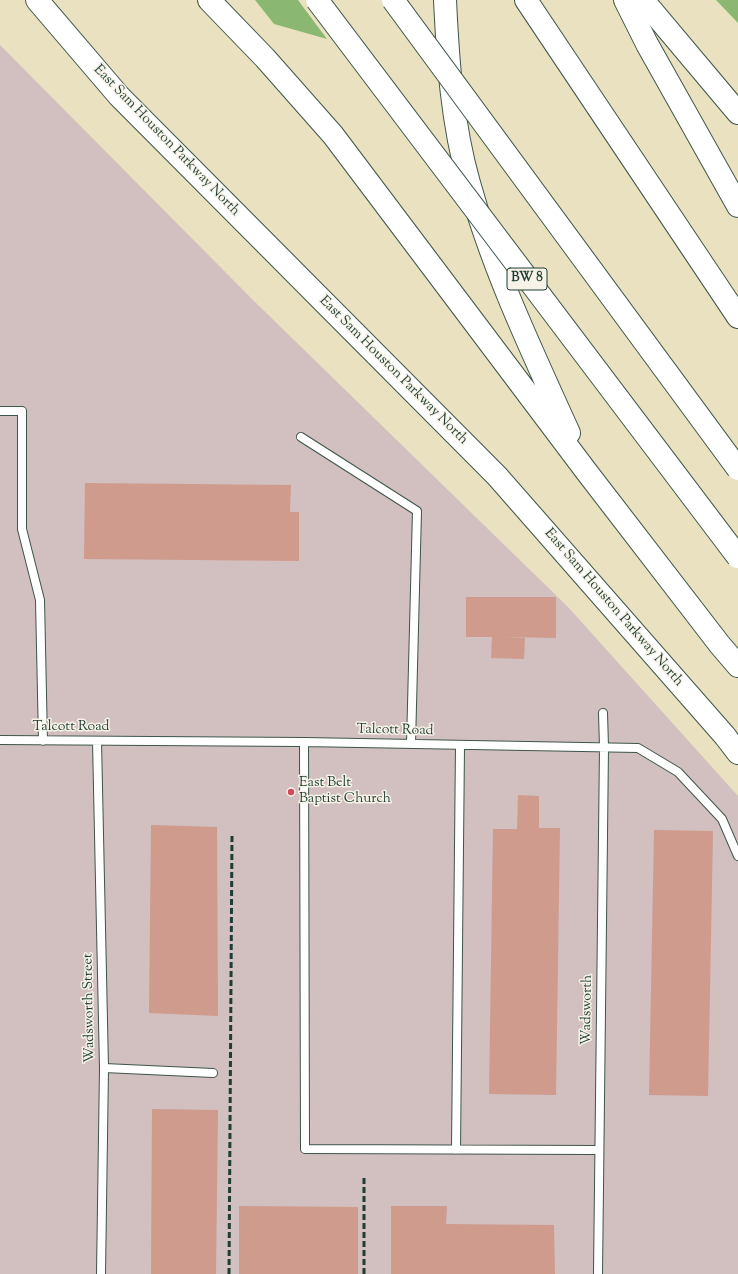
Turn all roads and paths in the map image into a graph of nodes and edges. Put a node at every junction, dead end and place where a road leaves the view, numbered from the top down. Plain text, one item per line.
1 (37, 0) edge
2 (209, 0) edge
3 (317, 0) edge
4 (393, 0) edge
5 (445, 0) edge
6 (526, 0) edge
7 (625, 0) edge
8 (644, 0) edge
9 (738, 113) edge
10 (738, 206) edge
11 (738, 317) edge
12 (0, 411) edge
13 (301, 438) dead end
14 (738, 469) edge
15 (586, 471) junction
16 (738, 557) edge
17 (738, 666) edge
18 (603, 713) dead end
19 (0, 740) edge
20 (43, 741) junction
21 (98, 741) junction
22 (304, 742) junction
23 (411, 744) junction
24 (460, 745) junction
25 (604, 746) junction
26 (738, 753) edge
27 (738, 856) edge
28 (104, 1068) junction
29 (213, 1073) dead end
30 (456, 1150) junction
31 (599, 1150) junction
32 (101, 1274) edge
33 (598, 1274) edge

1 - 26 main road, East Sam Houston Parkway North
2 - 15 main road
3 - 16 main road, BW 8, bridge
4 - 14 main road, bridge
5 - 15 main road
6 - 11 main road
7 - 10 main road
8 - 9 main road
12 - 20 lane
13 - 23 lane
15 - 17 main road
18 - 25 lane, Wadsworth
19 - 20 lane, Talcott Road
20 - 21 lane, Talcott Road
21 - 22 lane, Talcott Road
21 - 28 lane, Wadsworth Street
22 - 23 lane, Talcott Road
22 - 30 lane
23 - 24 lane, Talcott Road
24 - 25 lane, Talcott Road
24 - 30 lane
25 - 27 lane, Talcott Road
25 - 31 lane, Wadsworth
28 - 29 lane
28 - 32 lane, Wadsworth Street
30 - 31 lane
31 - 33 lane, Wadsworth

